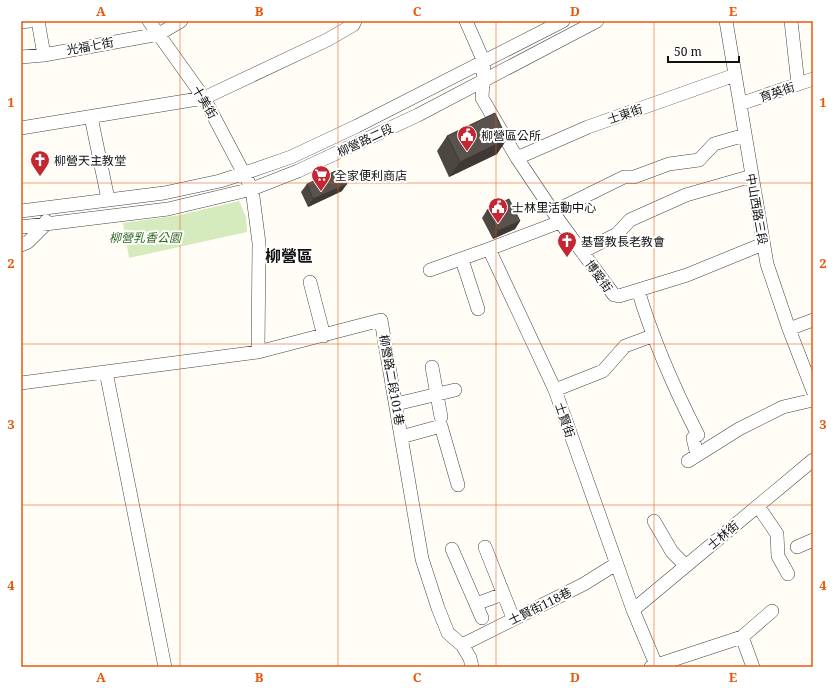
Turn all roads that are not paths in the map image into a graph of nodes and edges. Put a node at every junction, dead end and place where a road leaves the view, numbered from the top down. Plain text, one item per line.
1 (28, 21) edge
2 (38, 21) edge
3 (149, 21) edge
4 (181, 21) edge
5 (356, 21) edge
6 (466, 21) edge
7 (563, 21) edge
8 (597, 21) edge
9 (726, 21) edge
10 (791, 21) edge
11 (21, 22) edge
12 (159, 34) junction
13 (44, 55) junction
14 (21, 57) edge
15 (484, 62) junction
16 (735, 75) junction
17 (813, 79) edge
18 (482, 80) junction
19 (798, 84) junction
20 (204, 98) junction
21 (740, 104) junction
22 (91, 117) junction
23 (21, 128) edge
24 (745, 135) junction
25 (517, 158) junction
26 (245, 173) junction
27 (752, 176) junction
28 (252, 189) junction
29 (108, 199) junction
30 (46, 208) junction
31 (21, 211) edge
32 (557, 217) junction
33 (46, 224) junction
34 (21, 227) edge
35 (763, 244) junction
36 (21, 245) edge
37 (489, 249) junction
38 (582, 252) junction
39 (462, 260) junction
40 (430, 270) dead end
41 (310, 282) dead end
42 (638, 290) junction
43 (478, 309) dead end
44 (813, 320) edge
45 (789, 328) junction
46 (324, 336) junction
47 (652, 336) junction
48 (258, 352) junction
49 (432, 367) dead end
50 (106, 372) junction
51 (21, 383) edge
52 (455, 390) dead end
53 (555, 390) junction
54 (813, 391) edge
55 (437, 394) junction
56 (813, 400) edge
57 (396, 404) junction
58 (441, 417) dead end
59 (401, 437) junction
60 (813, 460) edge
61 (458, 485) dead end
62 (758, 506) junction
63 (654, 521) dead end
64 (813, 540) edge
65 (485, 547) dead end
66 (797, 547) dead end
67 (452, 549) dead end
68 (616, 564) junction
69 (686, 566) junction
70 (788, 574) dead end
71 (504, 594) junction
72 (476, 604) junction
73 (633, 610) junction
74 (772, 611) dead end
75 (482, 618) dead end
76 (513, 618) junction
77 (742, 637) junction
78 (462, 645) junction
79 (654, 666) edge
80 (166, 667) edge
81 (472, 667) edge
82 (753, 667) edge

1 - 11 street
2 - 13 street
3 - 12 street, 十美街
4 - 12 street
5 - 20 street
6 - 15 street
7 - 15 street, 柳營路二段
8 - 18 street, 柳營路二段
9 - 16 street, 中山西路三段
10 - 19 street
12 - 13 street, 光福七街
12 - 20 street, 十美街
13 - 14 street, 光福七街
15 - 18 street, 博愛街
15 - 26 street, 柳營路二段
16 - 21 street, 中山西路三段
16 - 25 street, 士東街
17 - 19 street, 育英街
18 - 25 street, 博愛街
18 - 28 street, 柳營路二段
19 - 21 street, 育英街
20 - 22 street
20 - 26 street, 十美街
21 - 24 street, 中山西路三段
22 - 23 street
22 - 29 street
24 - 27 street, 中山西路三段
24 - 32 street
25 - 32 street, 博愛街
26 - 28 street, 十美街
26 - 29 street, 柳營路二段
27 - 35 street, 中山西路三段
27 - 38 street
28 - 33 street, 柳營路二段
28 - 48 street
29 - 30 street, 柳營路二段
30 - 31 street, 柳營路二段
30 - 33 street
32 - 37 street
32 - 38 street, 博愛街
33 - 34 street, 柳營路二段
33 - 36 street
35 - 42 street, 博愛街
35 - 45 street, 中山西路三段
37 - 39 street
37 - 53 street, 士賢街
38 - 42 street, 博愛街
39 - 40 street
39 - 43 street
41 - 46 street
42 - 47 street
44 - 45 street
45 - 54 street, 中山西路三段
46 - 48 street, 柳營路二段101巷
46 - 57 street, 柳營路二段101巷
47 - 53 street
47 - 56 street
48 - 50 street, 柳營路二段101巷
49 - 55 street
50 - 51 street, 柳營路二段101巷
50 - 80 street
52 - 55 street
53 - 68 street, 士賢街
55 - 57 street
55 - 58 street
57 - 59 street, 柳營路二段101巷
59 - 61 street
59 - 78 street, 柳營路二段101巷
60 - 62 street, 士林街
62 - 69 street, 士林街
62 - 70 street
63 - 69 street
64 - 66 street
65 - 71 street
67 - 72 street
68 - 73 street, 士賢街
68 - 76 street, 士賢街118巷
69 - 73 street, 士林街
71 - 72 street
71 - 76 street
72 - 75 street
73 - 79 street, 士賢街
74 - 77 street
76 - 78 street, 士賢街118巷
77 - 79 street
77 - 82 street
78 - 81 street, 柳營路二段101巷

